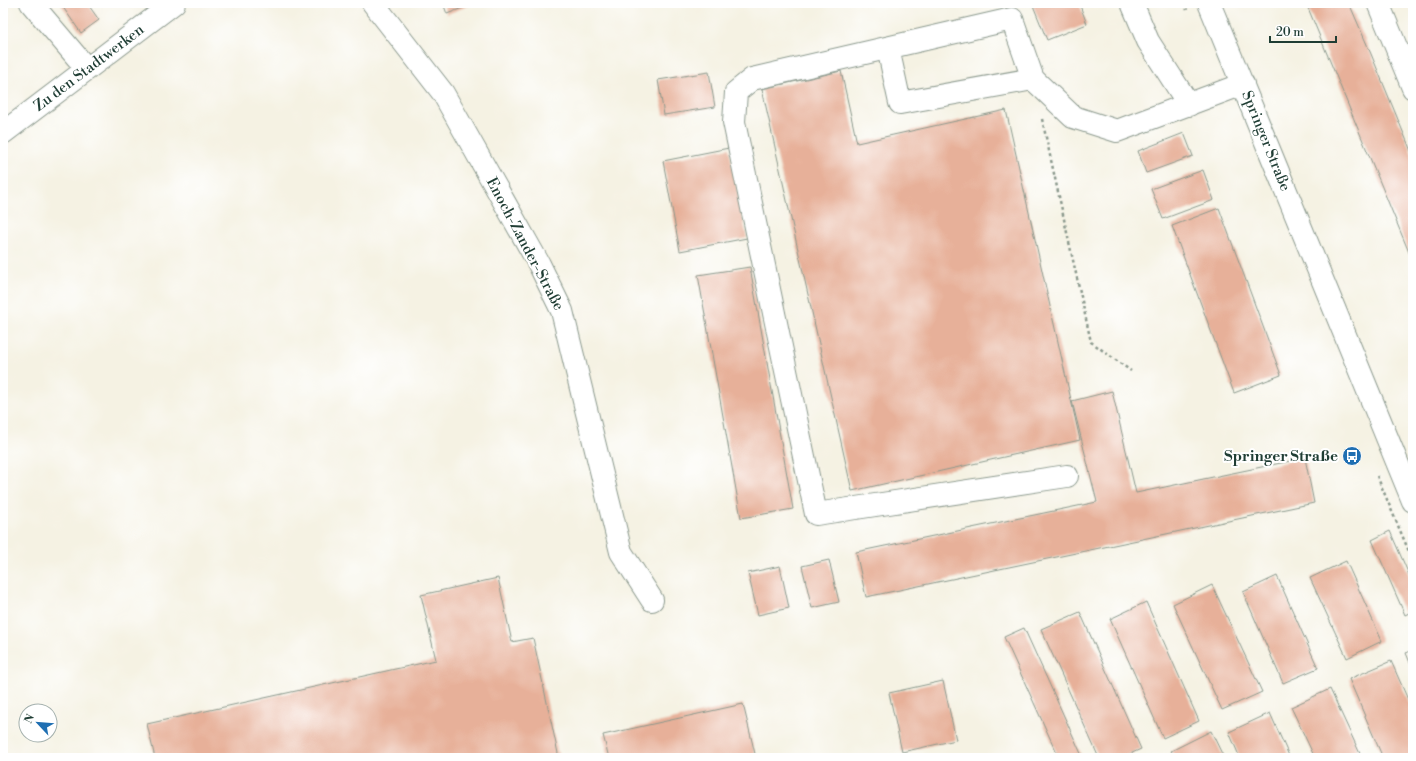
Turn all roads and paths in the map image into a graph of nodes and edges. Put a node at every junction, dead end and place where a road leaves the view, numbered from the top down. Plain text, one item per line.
1 (30, 3) edge
2 (174, 3) edge
3 (373, 3) edge
4 (1132, 3) edge
5 (1209, 3) edge
6 (1378, 3) edge
7 (1009, 11) edge
8 (888, 48) junction
9 (1405, 50) edge
10 (87, 69) junction
11 (1033, 79) junction
12 (1243, 84) junction
13 (1413, 88) edge
14 (1189, 105) junction
15 (1042, 118) dead end
16 (3, 133) edge
17 (1131, 371) dead end
18 (1067, 476) dead end
19 (1413, 501) edge
20 (652, 600) dead end

1 - 10 street
2 - 10 street, Zu den Stadtwerken
3 - 20 street, Enoch-Zander-Straße
4 - 14 street
5 - 12 street, Springer Straße
6 - 9 street
7 - 8 street
7 - 11 street
8 - 11 street
8 - 18 street
9 - 13 street
10 - 16 street, Zu den Stadtwerken
11 - 14 street
12 - 14 street
12 - 19 street, Springer Straße
15 - 17 path

